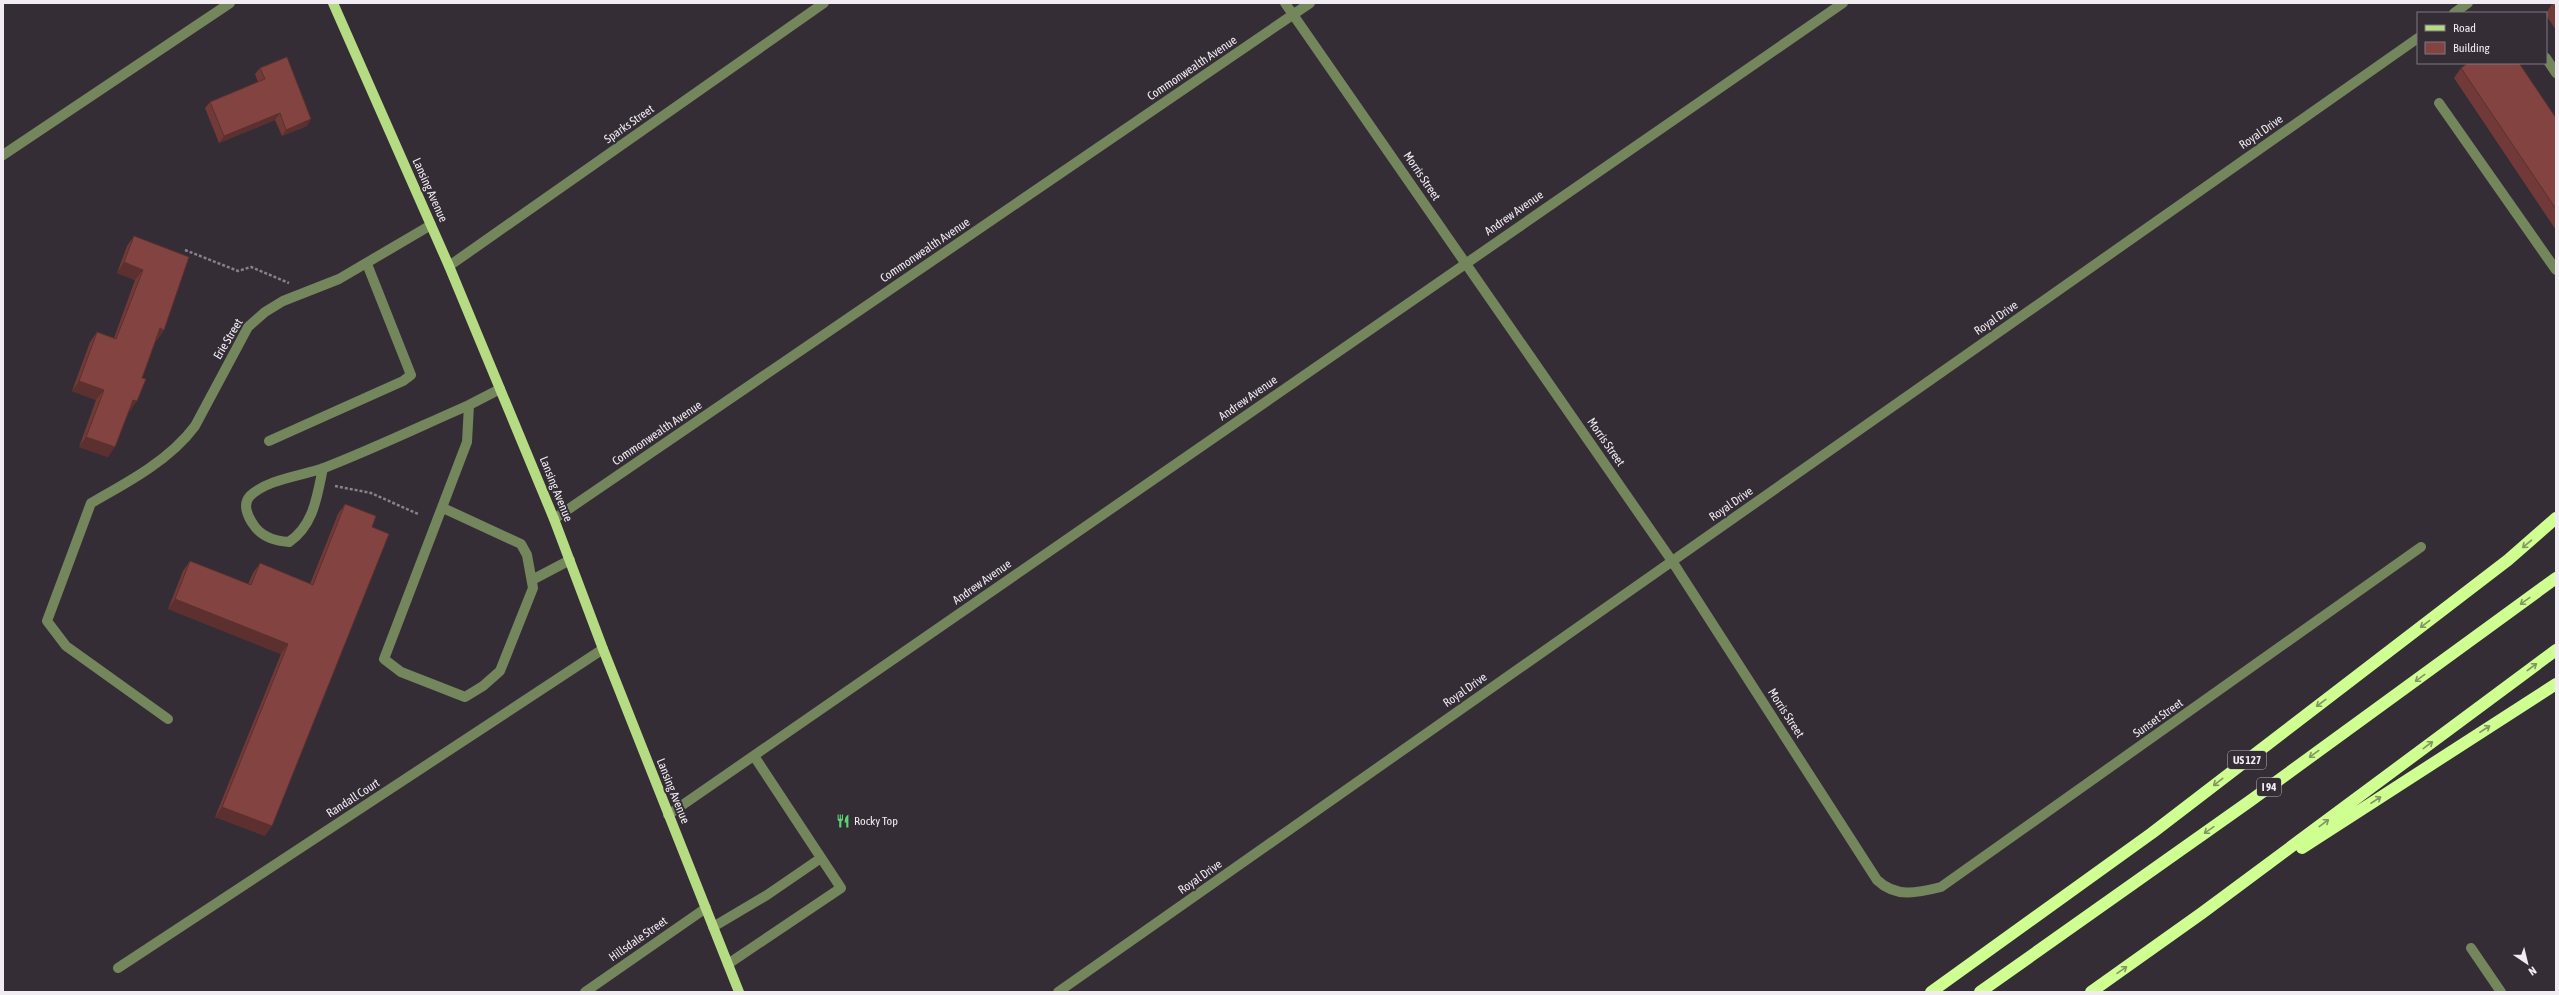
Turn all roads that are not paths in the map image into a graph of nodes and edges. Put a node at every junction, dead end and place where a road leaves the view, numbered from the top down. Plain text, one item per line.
1 (230, 3) edge
2 (333, 3) edge
3 (824, 3) edge
4 (1285, 3) edge
5 (1310, 3) edge
6 (1843, 3) edge
7 (2468, 3) edge
8 (2455, 12) edge
9 (1293, 14) junction
10 (2417, 39) edge
11 (2547, 60) edge
12 (2556, 73) edge
13 (2439, 103) dead end
14 (3, 155) edge
15 (431, 225) junction
16 (1466, 262) junction
17 (367, 264) junction
18 (449, 266) junction
19 (2556, 270) edge
20 (500, 389) junction
21 (469, 405) junction
22 (269, 441) dead end
23 (323, 468) junction
24 (443, 508) junction
25 (2556, 518) edge
26 (554, 519) junction
27 (2421, 547) dead end
28 (570, 560) junction
29 (1672, 561) junction
30 (2556, 578) edge
31 (532, 580) junction
32 (603, 649) junction
33 (2556, 650) edge
34 (2556, 684) edge
35 (168, 720) dead end
36 (754, 756) junction
37 (668, 815) junction
38 (821, 858) junction
39 (1903, 893) joint
40 (706, 908) junction
41 (2202, 913) junction
42 (714, 927) junction
43 (2471, 948) dead end
44 (728, 964) junction
45 (118, 968) dead end
46 (585, 992) edge
47 (739, 992) edge
48 (1058, 992) edge
49 (1931, 992) edge
50 (1980, 992) edge
51 (2091, 992) edge
52 (2501, 992) edge

1 - 14 street
2 - 15 main road, Lansing Avenue
3 - 18 street, Sparks Street
4 - 9 street, Morris Street
5 - 9 street, Commonwealth Avenue
6 - 16 street, Andrew Avenue
7 - 8 street
9 - 16 street, Morris Street
9 - 26 street, Commonwealth Avenue
10 - 29 street, Royal Drive
11 - 12 street
13 - 19 street
15 - 17 street, Erie Street
15 - 18 main road, Lansing Avenue
16 - 29 street, Morris Street
16 - 36 street, Andrew Avenue
17 - 22 street
17 - 35 street, Erie Street
18 - 20 main road, Lansing Avenue
20 - 21 street
20 - 26 main road, Lansing Avenue
21 - 23 street
21 - 24 street
23 - 23 street
24 - 31 street
24 - 31 street
25 -> 49 highway, US 127
26 - 28 main road, Lansing Avenue
27 - 39 street, Sunset Street
28 - 31 street
28 - 32 main road, Lansing Avenue
29 - 39 street, Morris Street
29 - 48 street, Royal Drive
30 -> 50 highway, I 94
32 - 37 main road, Lansing Avenue
32 - 45 street, Randall Court
41 -> 33 highway
41 -> 34 highway
36 - 37 street, Andrew Avenue
36 - 38 street
37 - 40 main road, Lansing Avenue
38 - 42 street
38 - 44 street
40 - 42 main road, Lansing Avenue
40 - 46 street, Hillsdale Street
51 -> 41 highway
42 - 44 main road, Lansing Avenue
43 - 52 street
44 - 47 main road, Lansing Avenue

